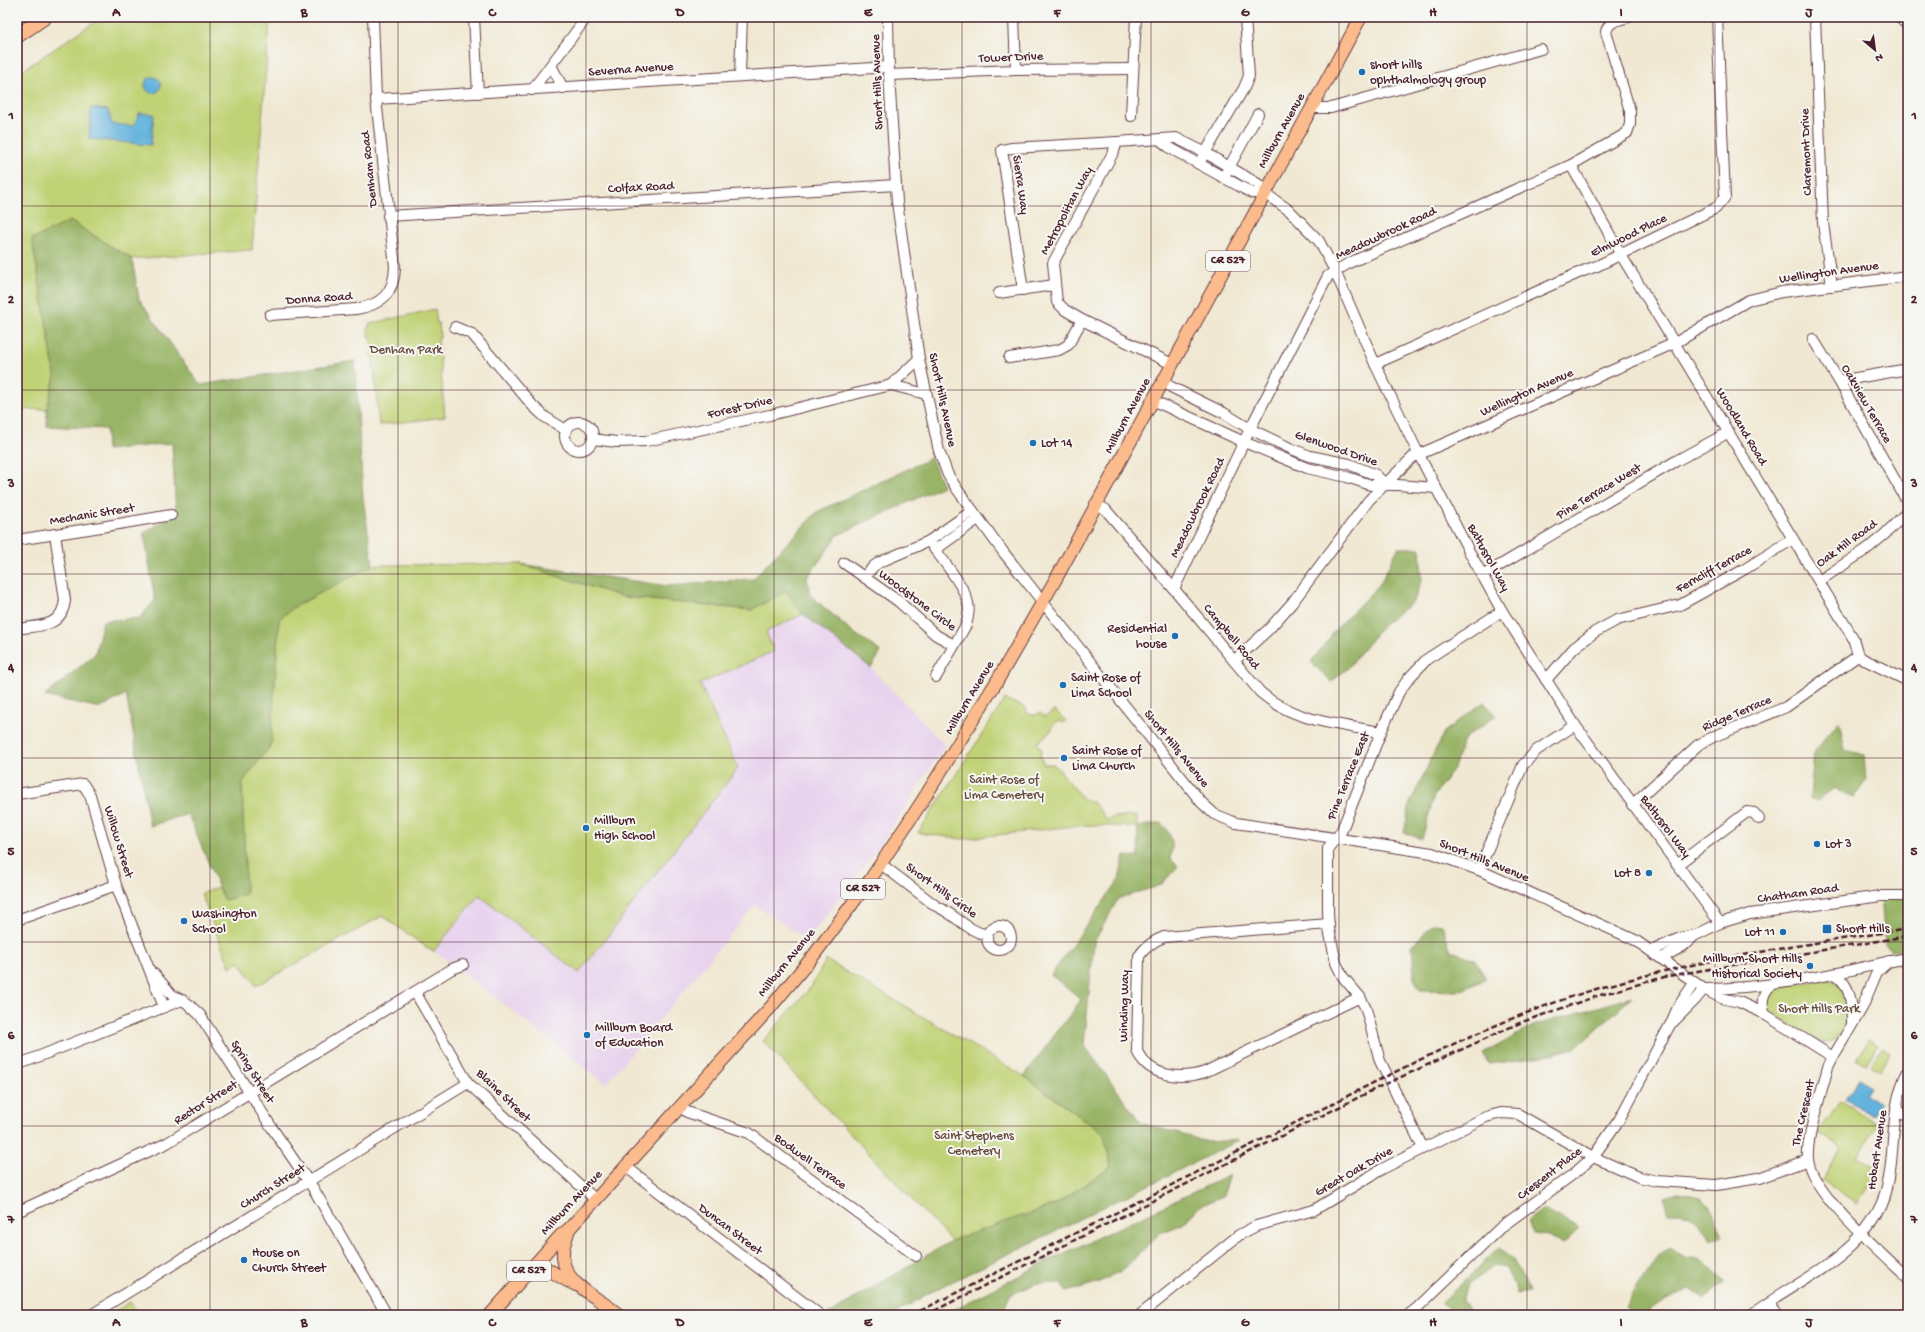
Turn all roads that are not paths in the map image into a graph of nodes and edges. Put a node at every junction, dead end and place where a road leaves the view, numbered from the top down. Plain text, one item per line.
1 (45, 17) edge
2 (373, 17) edge
3 (474, 17) edge
4 (587, 17) edge
5 (742, 17) edge
6 (888, 17) edge
7 (1014, 17) edge
8 (1136, 17) edge
9 (1246, 17) edge
10 (1361, 17) edge
11 (1628, 17) edge
12 (1717, 17) edge
13 (1815, 17) edge
14 (1898, 17) edge
15 (1908, 26) edge
16 (17, 36) edge
17 (1542, 49) dead end
18 (551, 65) junction
19 (1133, 69) junction
20 (1016, 70) junction
21 (889, 71) junction
22 (740, 75) junction
23 (563, 88) junction
24 (532, 90) junction
25 (478, 93) junction
26 (376, 99) junction
27 (1311, 108) junction
28 (1258, 114) dead end
29 (1131, 116) dead end
30 (1159, 139) junction
31 (1117, 142) junction
32 (1204, 152) junction
33 (1199, 163) junction
34 (1571, 165) junction
35 (1227, 173) junction
36 (896, 185) junction
37 (1264, 192) junction
38 (388, 216) junction
39 (1621, 255) junction
40 (1335, 271) junction
41 (1908, 276) edge
42 (1054, 285) junction
43 (1832, 286) junction
44 (1023, 290) junction
45 (999, 293) dead end
46 (370, 307) joint
47 (270, 316) dead end
48 (1082, 320) junction
49 (455, 327) dead end
50 (1813, 339) dead end
51 (1675, 343) junction
52 (1009, 358) dead end
53 (919, 359) junction
54 (1172, 364) junction
55 (1374, 364) junction
56 (1908, 369) edge
57 (1839, 380) junction
58 (1163, 381) junction
59 (890, 385) junction
60 (926, 394) junction
61 (1152, 400) junction
62 (1250, 429) junction
63 (566, 430) junction
64 (1729, 432) junction
65 (592, 439) junction
66 (1244, 442) junction
67 (1419, 455) junction
68 (1385, 484) junction
69 (1436, 488) junction
70 (1908, 503) edge
71 (1095, 504) junction
72 (1908, 511) edge
73 (170, 515) dead end
74 (975, 515) junction
75 (54, 534) junction
76 (1793, 539) junction
77 (17, 540) edge
78 (929, 541) junction
79 (935, 550) junction
80 (844, 563) dead end
81 (1482, 576) junction
82 (864, 577) junction
83 (1819, 581) junction
84 (1174, 589) junction
85 (1042, 602) junction
86 (1502, 611) junction
87 (17, 629) edge
88 (954, 645) junction
89 (1859, 655) junction
90 (1234, 661) junction
91 (936, 677) dead end
92 (1546, 680) junction
93 (1908, 681) edge
94 (1575, 725) junction
95 (1381, 732) junction
96 (17, 794) edge
97 (1632, 805) junction
98 (1759, 819) dead end
99 (1335, 839) junction
100 (881, 864) junction
101 (1677, 865) junction
102 (1479, 870) junction
103 (116, 885) junction
104 (1908, 896) edge
105 (17, 920) edge
106 (1720, 923) junction
107 (1329, 924) junction
108 (987, 935) dead end
109 (1696, 935) junction
110 (1651, 951) junction
111 (1662, 958) junction
112 (1908, 958) edge
113 (1889, 961) junction
114 (463, 965) dead end
115 (151, 970) junction
116 (1834, 974) junction
117 (1694, 983) junction
118 (1774, 983) junction
119 (1704, 989) junction
120 (415, 992) junction
121 (1360, 997) junction
122 (182, 1000) junction
123 (164, 1007) junction
124 (1765, 1015) junction
125 (1671, 1023) junction
126 (1852, 1023) junction
127 (1833, 1056) junction
128 (17, 1065) edge
129 (1908, 1071) edge
130 (468, 1083) junction
131 (250, 1092) junction
132 (681, 1107) junction
133 (1896, 1111) junction
134 (1908, 1117) edge
135 (1423, 1148) junction
136 (1593, 1157) junction
137 (1808, 1160) junction
138 (625, 1166) junction
139 (308, 1181) junction
140 (596, 1200) junction
141 (17, 1212) edge
142 (569, 1229) junction
143 (1862, 1234) junction
144 (916, 1256) dead end
145 (536, 1263) junction
146 (1908, 1279) edge
147 (576, 1284) junction
148 (1767, 1304) junction
149 (1413, 1313) edge
150 (384, 1314) edge
151 (619, 1314) edge
152 (91, 1315) edge
153 (490, 1315) edge
154 (820, 1315) edge
155 (1140, 1315) edge
156 (1751, 1315) edge
157 (1776, 1315) edge

1 - 16 highway
2 - 26 street, Denham Road
3 - 25 street
4 - 18 street
5 - 22 street
6 - 21 street, Short Hills Avenue
7 - 20 street
8 - 19 street
9 - 32 street
10 - 27 main road, Millburn Avenue / CR 527
11 - 34 street, Meadowbrook Road
12 - 39 street, Elmwood Place
13 - 43 street, Claremont Drive
14 - 15 street
17 - 27 street
18 - 23 street
18 - 24 street
19 - 20 street, Tower Drive
19 - 29 street
20 - 21 street, Tower Drive
21 - 22 street, Severna Avenue
21 - 36 street, Short Hills Avenue
22 - 23 street, Severna Avenue
23 - 24 street, Severna Avenue
24 - 25 street, Severna Avenue
25 - 26 street, Severna Avenue
26 - 38 street, Denham Road
27 - 37 main road, Millburn Avenue / CR 527
28 - 35 street
30 - 31 street
30 - 32 street
30 - 33 street
31 - 42 street, Metropolitan Way
31 - 44 street, Sierra Way
32 - 33 street
32 - 35 street
33 - 35 street
34 - 39 street, Woodland Road
34 - 40 street, Meadowbrook Road
35 - 37 street
36 - 38 street, Colfax Road
36 - 53 street, Short Hills Avenue
37 - 40 street, Baltusrol Way
37 - 54 main road, Millburn Avenue / CR 527
38 - 46 street, Denham Road
39 - 51 street, Woodland Road
39 - 55 street, Elmwood Place
40 - 55 street, Baltusrol Way
40 - 62 street, Meadowbrook Road
41 - 43 street, Wellington Avenue
42 - 44 street
42 - 48 street, Metropolitan Way
43 - 51 street, Wellington Avenue
44 - 45 street
46 - 47 street, Donna Road
48 - 52 street
48 - 54 street, Metropolitan Way
49 - 63 street
50 - 57 street, Oakview Terrace
51 - 64 street, Woodland Road
51 - 67 street, Wellington Avenue
53 - 59 street, Forest Drive
53 - 60 street, Short Hills Avenue
54 - 58 main road, Millburn Avenue / CR 527
55 - 67 street, Baltusrol Way
56 - 57 street
57 - 70 street, Oakview Terrace
58 - 61 main road, Millburn Avenue / CR 527
58 - 62 street, Glenwood Drive
59 - 60 street, Forest Drive
59 - 65 street, Forest Drive
60 - 74 street, Short Hills Avenue
61 - 66 street, Glenwood Drive
61 - 71 main road, Millburn Avenue / CR 527
62 - 66 street, Meadowbrook Road
62 - 68 street, Glenwood Drive
63 - 65 street
63 - 65 street
64 - 76 street, Woodland Road
64 - 81 street, Pine Terrace West
66 - 68 street, Glenwood Drive
66 - 84 street, Meadowbrook Road
67 - 68 street, Wellington Avenue
67 - 69 street, Baltusrol Way
68 - 69 street
68 - 90 street, Wellington Avenue
69 - 81 street, Baltusrol Way
71 - 84 street, Campbell Road
71 - 85 main road, Millburn Avenue / CR 527
72 - 83 street, Oak Hill Road
73 - 75 street, Mechanic Street
74 - 78 street, Woodstone Circle
74 - 79 street
74 - 85 street, Short Hills Avenue
75 - 77 street, Mechanic Street
75 - 87 street
76 - 83 street, Woodland Road
76 - 92 street, Ferncliff Terrace
78 - 79 street, Woodstone Circle
78 - 82 street, Woodstone Circle
79 - 88 street, Woodstone Circle
80 - 82 street, Woodstone Circle
81 - 86 street, Baltusrol Way
82 - 88 street, Woodstone Circle
83 - 89 street, Woodland Road
84 - 90 street, Campbell Road
85 - 99 street, Short Hills Avenue
85 - 100 main road, Millburn Avenue / CR 527
86 - 92 street, Baltusrol Way
86 - 95 street, Pine Terrace East
88 - 91 street, Woodstone Circle
89 - 93 street
89 - 97 street, Ridge Terrace
90 - 95 street, Campbell Road
92 - 94 street, Baltusrol Way
94 - 97 street, Baltusrol Way
94 - 102 street
95 - 99 street, Pine Terrace East
96 - 103 street, Willow Street
97 - 101 street, Baltusrol Way
98 - 101 street
99 - 102 street, Short Hills Avenue
99 - 107 street, Pine Terrace East
100 - 108 street, Short Hills Circle
100 - 132 main road, Millburn Avenue / CR 527
101 - 106 street, Baltusrol Way
102 - 110 street, Short Hills Avenue
103 - 105 street
103 - 115 street, Willow Street
104 - 106 street, Chatham Road
106 - 109 street, Chatham Road
107 - 121 street, Pine Terrace East
107 - 121 street, Winding Way
109 - 110 street, Chatham Road
109 - 111 street, Chatham Road
110 - 111 street, Short Hills Avenue
111 - 117 street, Short Hills Avenue
112 - 113 street
113 - 116 street
113 - 126 street, The Crescent
114 - 120 street, Rector Street
115 - 122 street, Willow Street
115 - 123 street, Willow Street
116 - 118 street
116 - 126 street
117 - 119 street, Short Hills Avenue
117 - 125 street, Crescent Place
118 - 119 street
118 - 124 street
119 - 124 street, Short Hills Avenue
119 - 125 street, Crescent Place
120 - 130 street, Blaine Street
120 - 131 street, Rector Street
121 - 135 street, Pine Terrace East
122 - 123 street
122 - 131 street, Spring Street
123 - 128 street
124 - 127 street, Short Hills Avenue
125 - 136 street, Crescent Place
126 - 127 street, The Crescent
127 - 137 street, The Crescent
129 - 133 street, Hobart Avenue
130 - 139 street, Church Street
130 - 140 street, Blaine Street
131 - 139 street, Spring Street
131 - 141 street, Rector Street
132 - 138 main road, Millburn Avenue / CR 527
132 - 144 street, Bodwell Terrace
133 - 134 street
133 - 143 street, Hobart Avenue
135 - 136 street, Great Oak Drive
135 - 155 street, Great Oak Drive
136 - 137 street, The Crescent
136 - 149 street, Crescent Place
137 - 143 street
138 - 140 main road, Millburn Avenue / CR 527
138 - 154 street, Duncan Street
139 - 150 street, Spring Street
139 - 152 street, Church Street
140 - 142 main road, Millburn Avenue / CR 527
142 - 145 main road, Millburn Avenue / CR 527
142 - 147 main road, CR 527
143 - 146 street
143 - 148 street, Hobart Avenue
145 - 147 main road
145 - 153 main road, Millburn Avenue / CR 527
147 - 151 main road, CR 527
148 - 156 street, Hobart Avenue
148 - 157 street

